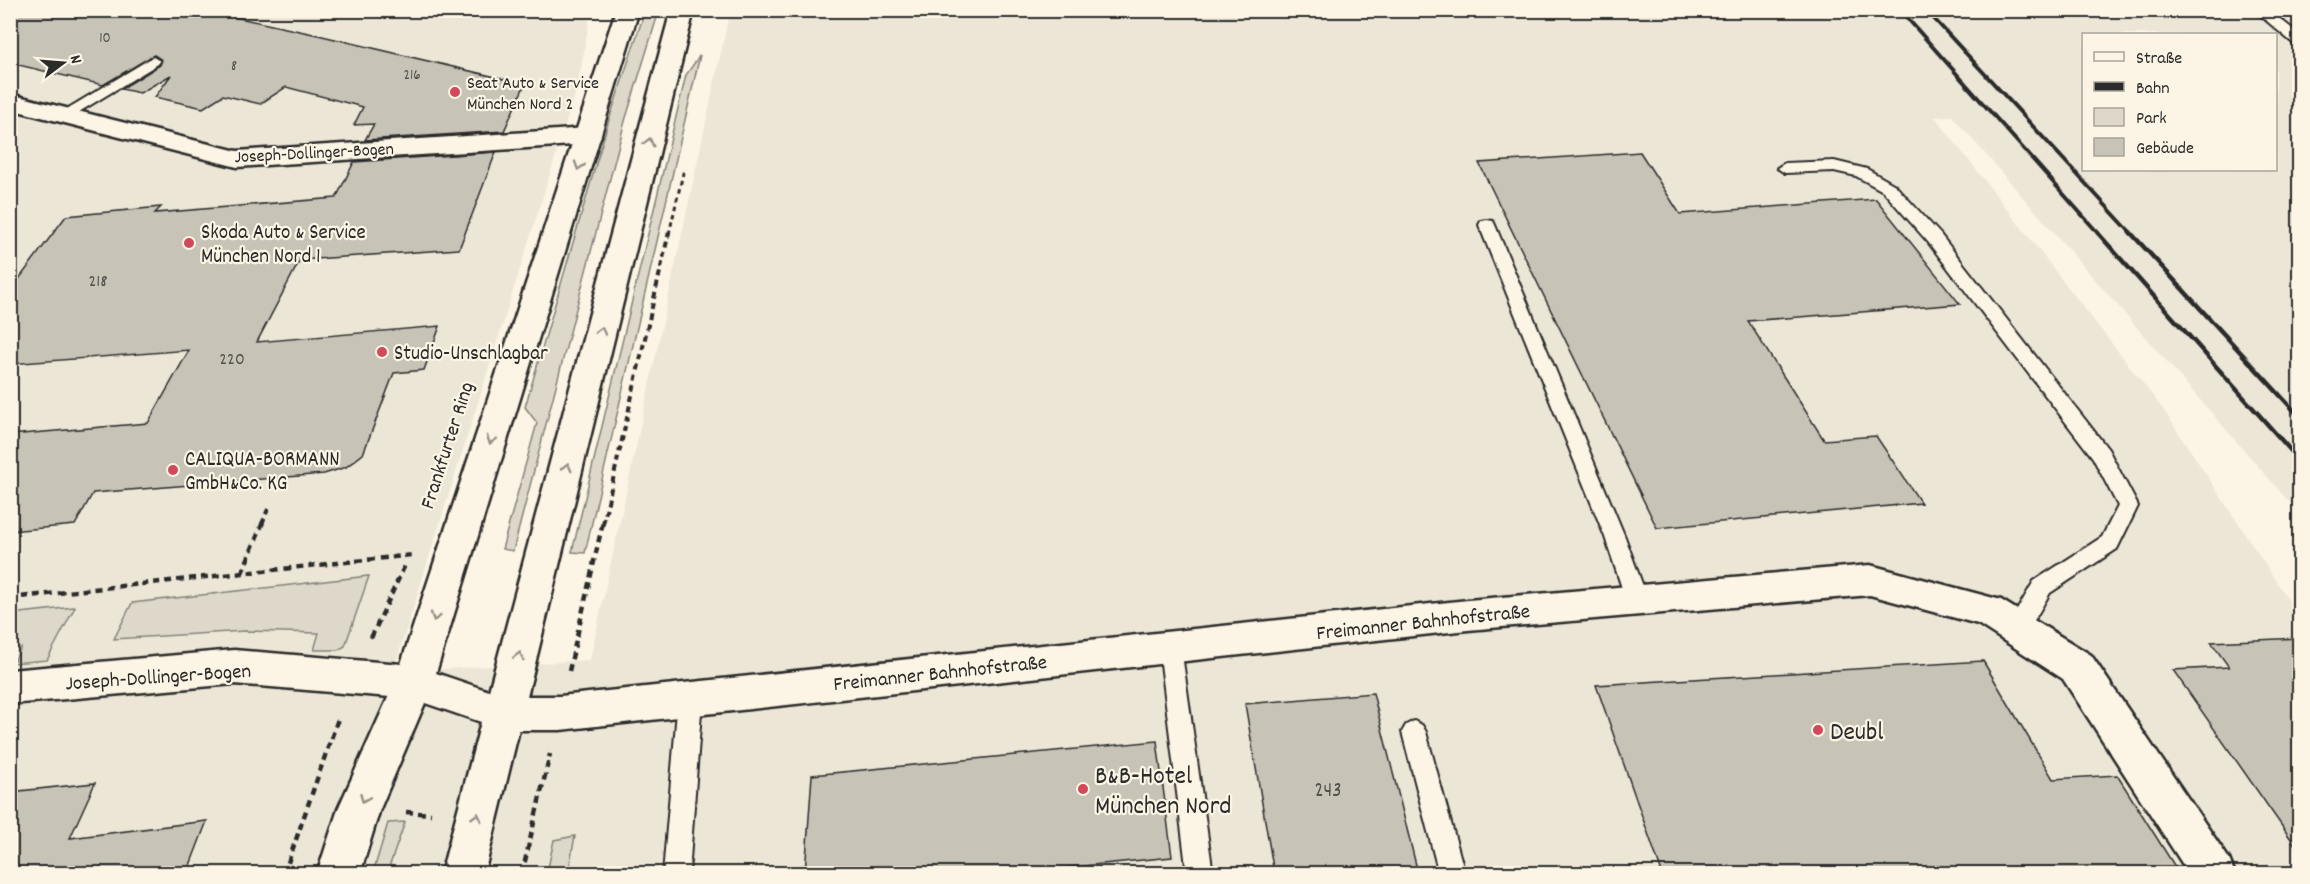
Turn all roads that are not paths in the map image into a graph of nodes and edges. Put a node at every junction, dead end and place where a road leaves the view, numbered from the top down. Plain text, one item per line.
1 (628, 10) edge
2 (683, 10) edge
3 (2260, 10) edge
4 (2300, 42) edge
5 (153, 62) dead end
6 (10, 101) edge
7 (64, 115) junction
8 (588, 136) junction
9 (1785, 168) dead end
10 (1487, 225) dead end
11 (1637, 600) junction
12 (2017, 630) junction
13 (1170, 647) junction
14 (414, 682) junction
15 (10, 687) edge
16 (690, 699) junction
17 (504, 713) junction
18 (1414, 732) dead end
19 (338, 873) edge
20 (462, 873) edge
21 (676, 873) edge
22 (1200, 873) edge
23 (1452, 873) edge
24 (2214, 873) edge

1 - 8 street, Frankfurter Ring
17 -> 2 street
3 - 4 lane
5 - 7 lane
6 - 7 street, Joseph-Dollinger-Bogen
7 - 8 street, Joseph-Dollinger-Bogen
8 -> 14 street, Frankfurter Ring
9 - 12 lane
10 - 11 lane
11 - 12 street, Freimanner Bahnhofstraße
11 - 13 street, Freimanner Bahnhofstraße
12 - 24 street, Freimanner Bahnhofstraße
13 - 16 street, Freimanner Bahnhofstraße
13 - 22 lane
14 - 15 street, Joseph-Dollinger-Bogen
14 - 17 street, Freimanner Bahnhofstraße
14 -> 19 street, Frankfurter Ring
16 - 17 street, Freimanner Bahnhofstraße
16 - 21 lane
20 -> 17 street
18 - 23 lane

